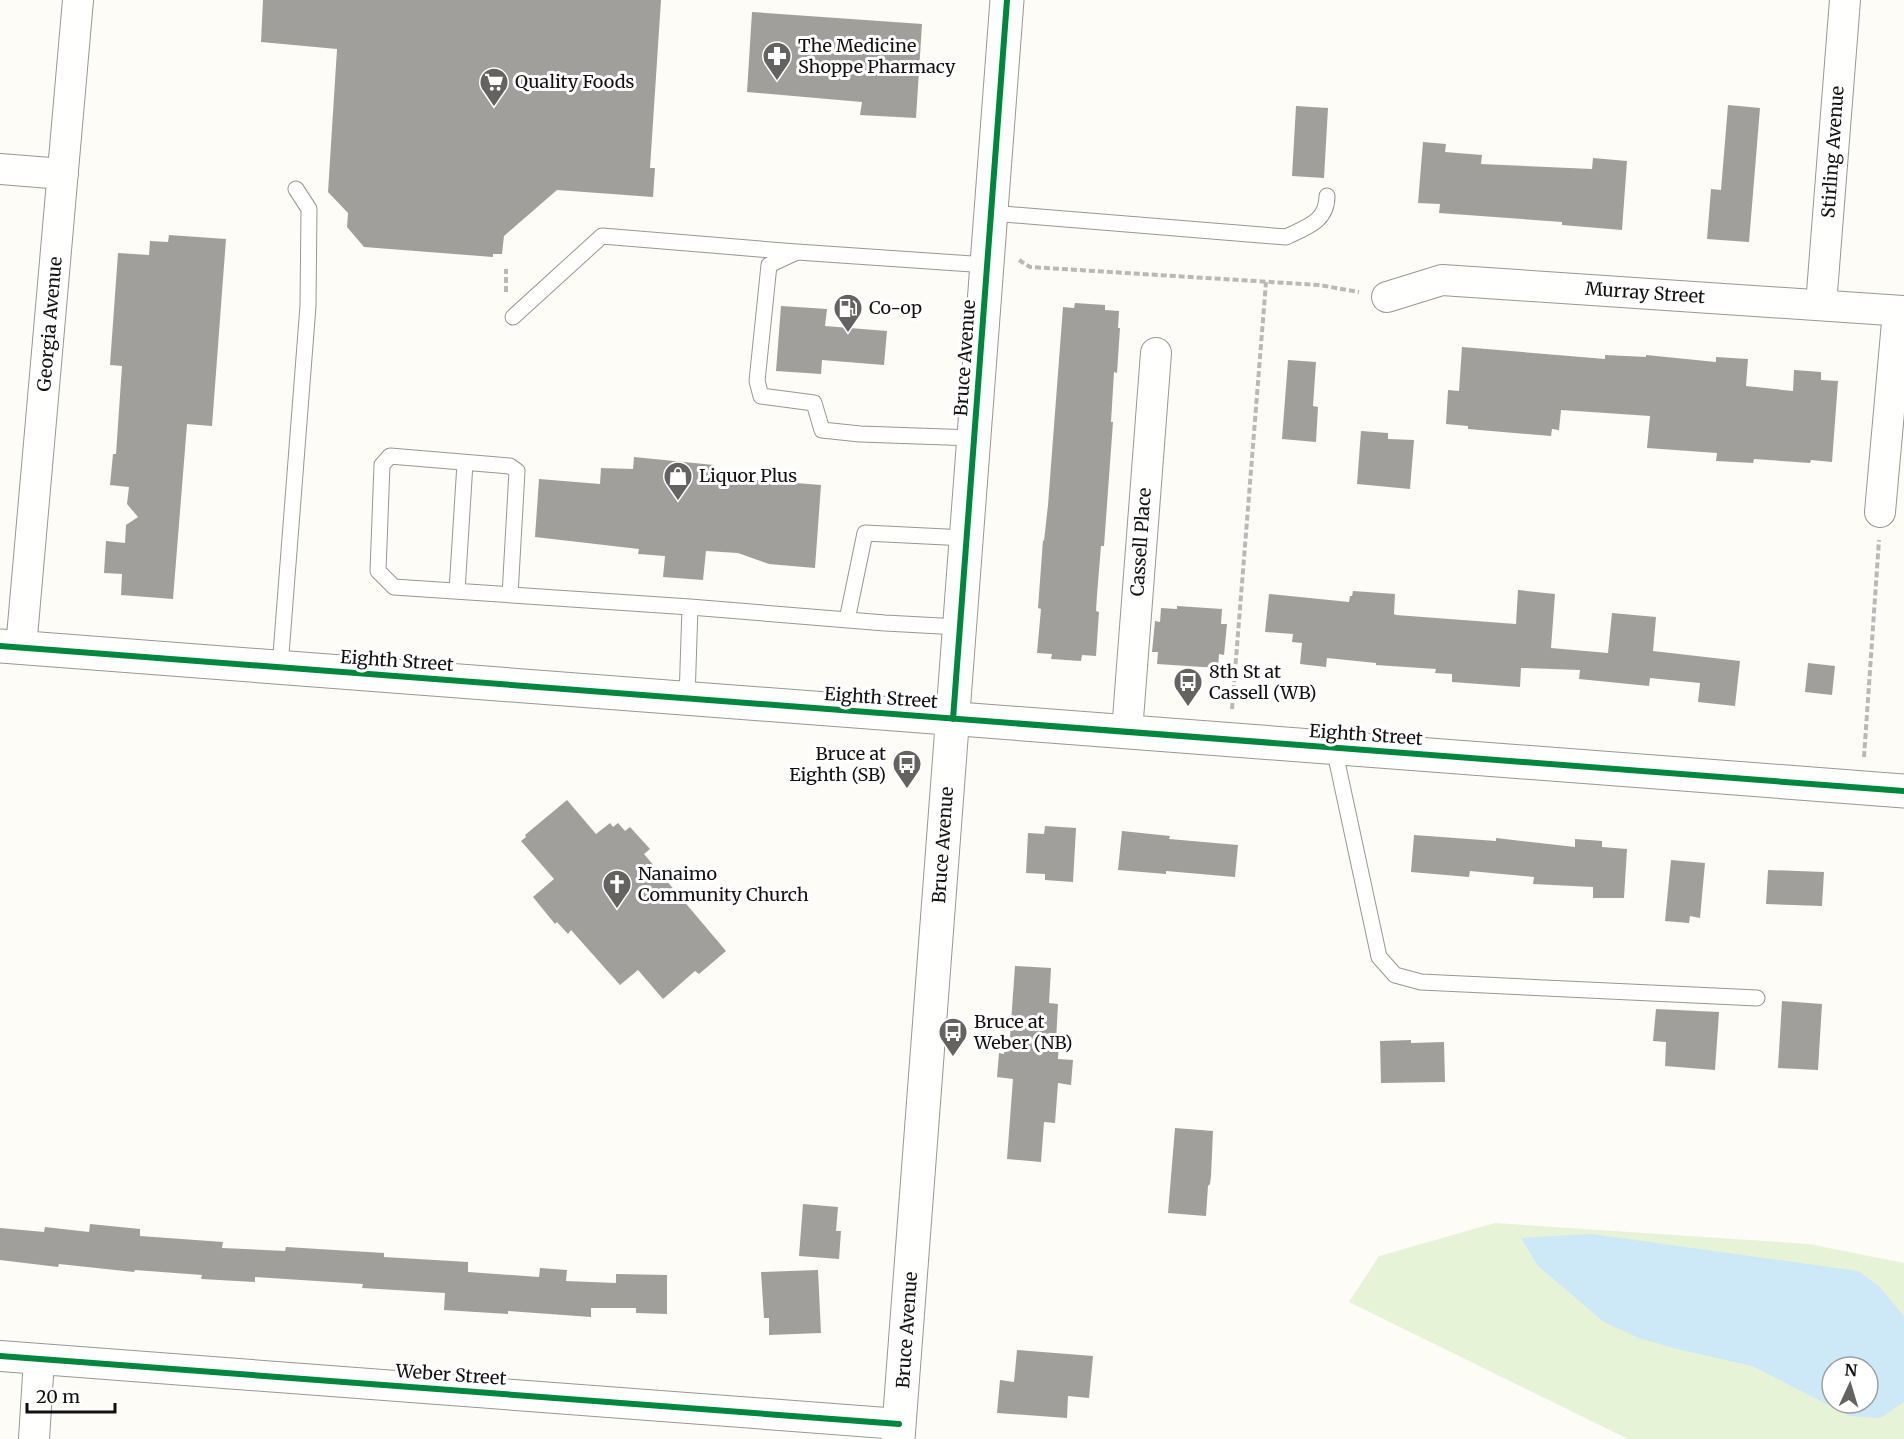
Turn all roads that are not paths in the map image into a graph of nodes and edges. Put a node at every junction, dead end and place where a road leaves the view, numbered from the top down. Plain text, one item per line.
1 (78, 0) edge
2 (1007, 0) edge
3 (1845, 0) edge
4 (0, 169) edge
5 (63, 174) junction
6 (296, 189) dead end
7 (1327, 196) dead end
8 (991, 213) junction
9 (797, 252) junction
10 (999, 260) junction
11 (1388, 297) road end
12 (1821, 304) junction
13 (1901, 311) edge
14 (513, 317) dead end
15 (1156, 353) dead end
16 (974, 438) junction
17 (465, 463) junction
18 (1880, 512) road end
19 (966, 538) junction
20 (457, 591) junction
21 (510, 595) junction
22 (690, 608) junction
23 (847, 620) junction
24 (959, 627) junction
25 (11, 647) edge
26 (280, 667) junction
27 (687, 699) junction
28 (953, 719) junction
29 (1127, 732) junction
30 (1334, 748) junction
31 (1904, 791) edge
32 (1756, 998) dead end
33 (0, 1356) edge
34 (39, 1359) junction
35 (899, 1431) edge
36 (34, 1439) edge

1 - 5 street, Georgia Avenue
2 - 8 street, Bruce Avenue
3 - 12 street, Stirling Avenue
4 - 5 street
5 - 25 street, Georgia Avenue
6 - 26 lane
7 - 8 lane
8 - 10 street, Bruce Avenue
9 - 10 lane
9 - 14 lane
9 - 16 lane
10 - 16 street, Bruce Avenue
11 - 12 street, Murray Street
12 - 13 street, Murray Street
13 - 18 street
15 - 29 street, Cassell Place
16 - 19 street, Bruce Avenue
17 - 20 lane
17 - 20 lane
17 - 21 lane
19 - 23 lane
19 - 24 street, Bruce Avenue
20 - 21 lane
21 - 22 lane
22 - 23 lane
22 - 27 lane
23 - 24 lane
24 - 28 street, Bruce Avenue
25 - 26 street, Eighth Street
26 - 27 street, Eighth Street
27 - 28 street, Eighth Street
28 - 29 street, Eighth Street
28 - 35 street, Bruce Avenue
29 - 30 street, Eighth Street
30 - 31 street, Eighth Street
30 - 32 lane
33 - 34 street, Weber Street
34 - 35 street, Weber Street
34 - 36 street

